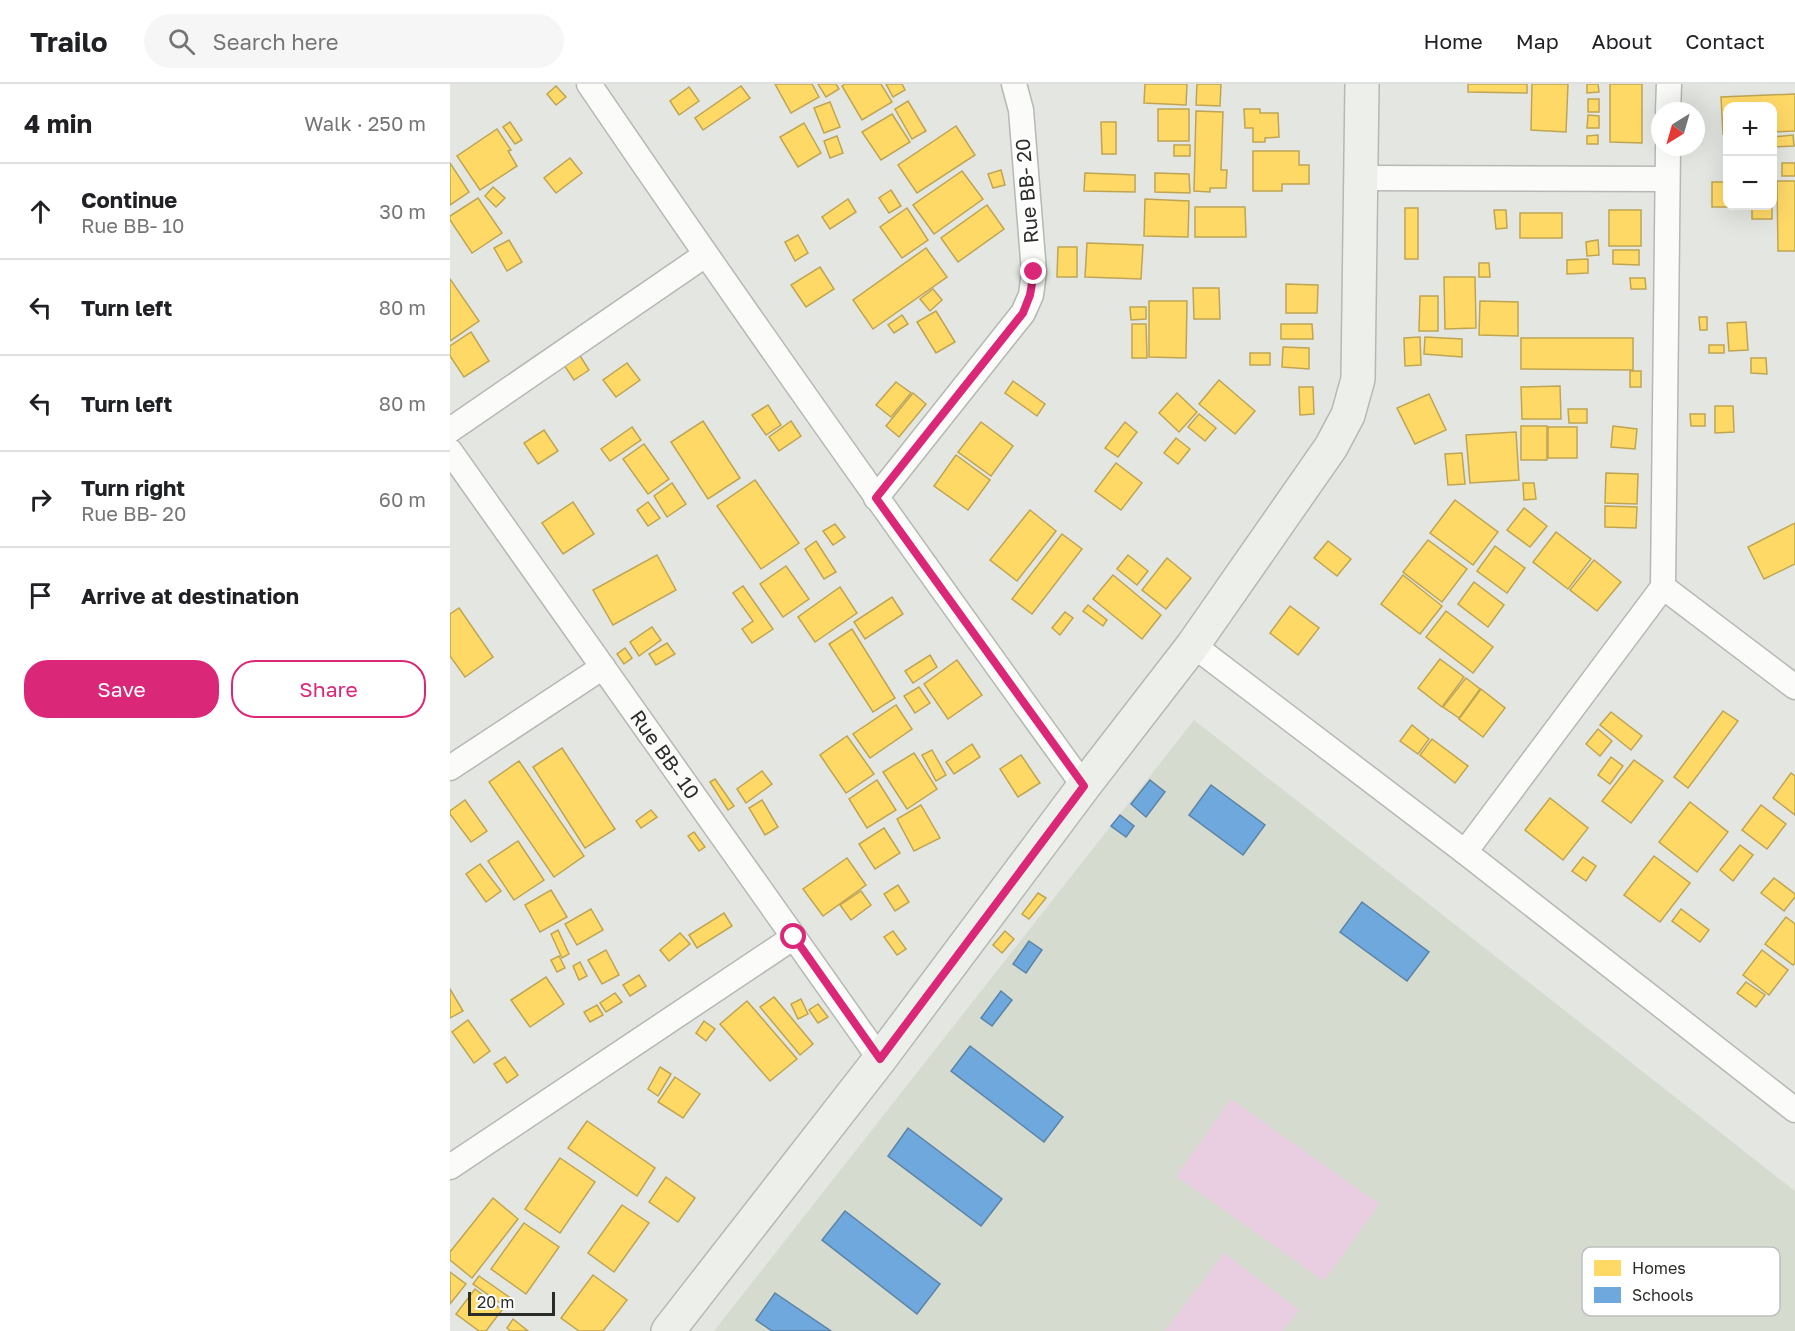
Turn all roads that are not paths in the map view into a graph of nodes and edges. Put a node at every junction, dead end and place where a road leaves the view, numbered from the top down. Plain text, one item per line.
1 (588, 84) edge
2 (1014, 84) edge
3 (1362, 84) edge
4 (1669, 84) edge
5 (1668, 102) edge
6 (1668, 156) edge
7 (1360, 178) junction
8 (1667, 179) junction
9 (705, 255) junction
10 (450, 430) edge
11 (450, 451) edge
12 (876, 498) junction
13 (1663, 587) junction
14 (1193, 645) junction
15 (603, 667) junction
16 (1795, 687) edge
17 (450, 768) edge
18 (1084, 786) junction
19 (1465, 852) junction
20 (794, 937) junction
21 (880, 1059) junction
22 (1795, 1110) edge
23 (450, 1167) edge
24 (668, 1331) edge

1 - 9 street
2 - 12 street, Rue BB- 20
3 - 7 street
4 - 5 street
6 - 8 street
7 - 8 street
7 - 14 street
8 - 13 street
9 - 10 street
9 - 12 street
11 - 15 street, Rue BB- 10
12 - 18 street
13 - 16 street
13 - 19 street
14 - 18 street
14 - 19 street
15 - 17 street
15 - 20 street, Rue BB- 10
18 - 21 street
19 - 22 street
20 - 21 street, Rue BB- 10
20 - 23 street
21 - 24 street

